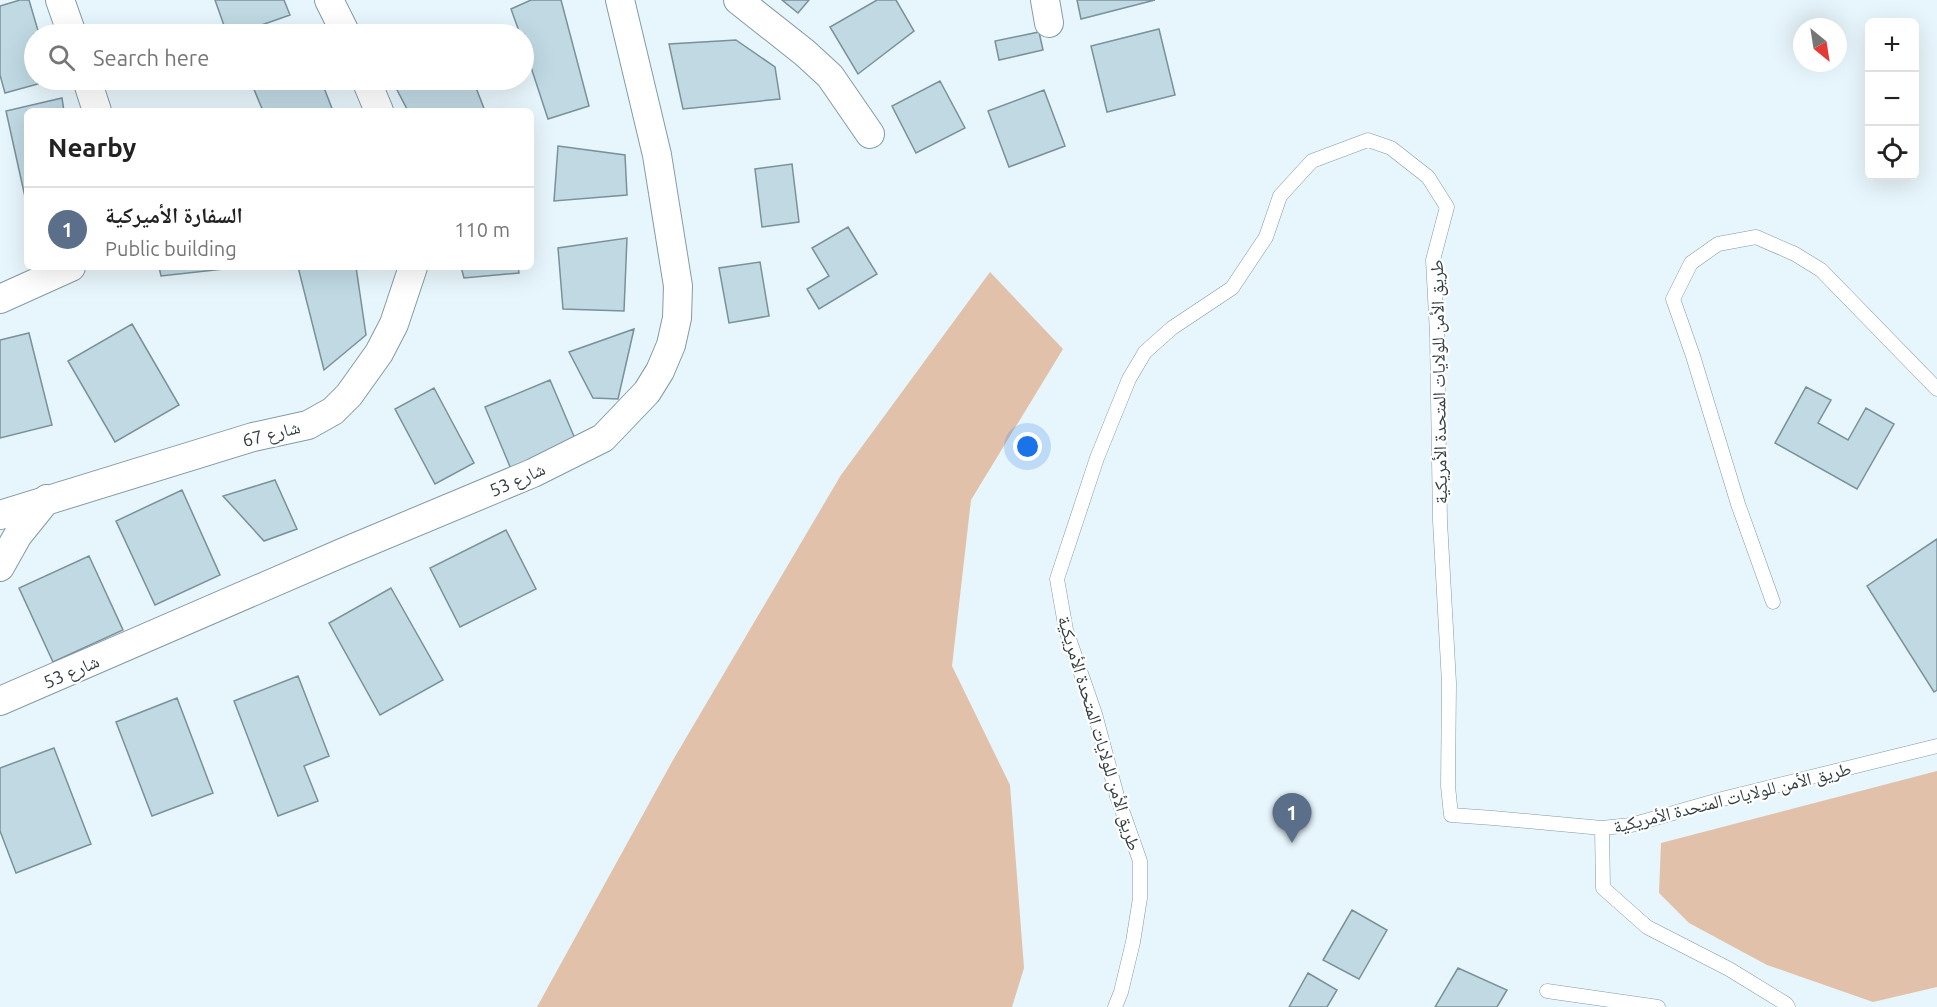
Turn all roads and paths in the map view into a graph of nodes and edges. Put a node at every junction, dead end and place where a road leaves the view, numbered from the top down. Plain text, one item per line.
1 (60, 0) edge
2 (329, 0) edge
3 (620, 0) edge
4 (738, 0) edge
5 (68, 24) edge
6 (341, 24) edge
7 (90, 90) edge
8 (370, 90) edge
9 (96, 108) edge
10 (378, 108) edge
11 (870, 134) dead end
12 (64, 270) edge
13 (412, 270) edge
14 (0, 299) edge
15 (1937, 389) edge
16 (47, 500) junction
17 (0, 515) edge
18 (0, 567) edge
19 (1773, 602) dead end
20 (0, 701) edge
21 (1937, 746) edge
22 (1602, 828) junction
23 (1547, 991) dead end
24 (1115, 1007) edge
25 (1658, 1007) edge
26 (1788, 1007) edge

1 - 5 street
2 - 6 street
3 - 20 street, شارع 53
4 - 11 street
7 - 9 street
8 - 10 street
12 - 14 street
13 - 16 street, شارع 67
15 - 19 lane
16 - 17 street, شارع 67
16 - 18 street
21 - 22 lane, طريق الأمن للولايات المتحدة الأمريكية
22 - 24 lane, طريق الأمن للولايات المتحدة الأمريكية
22 - 26 lane
23 - 25 lane

